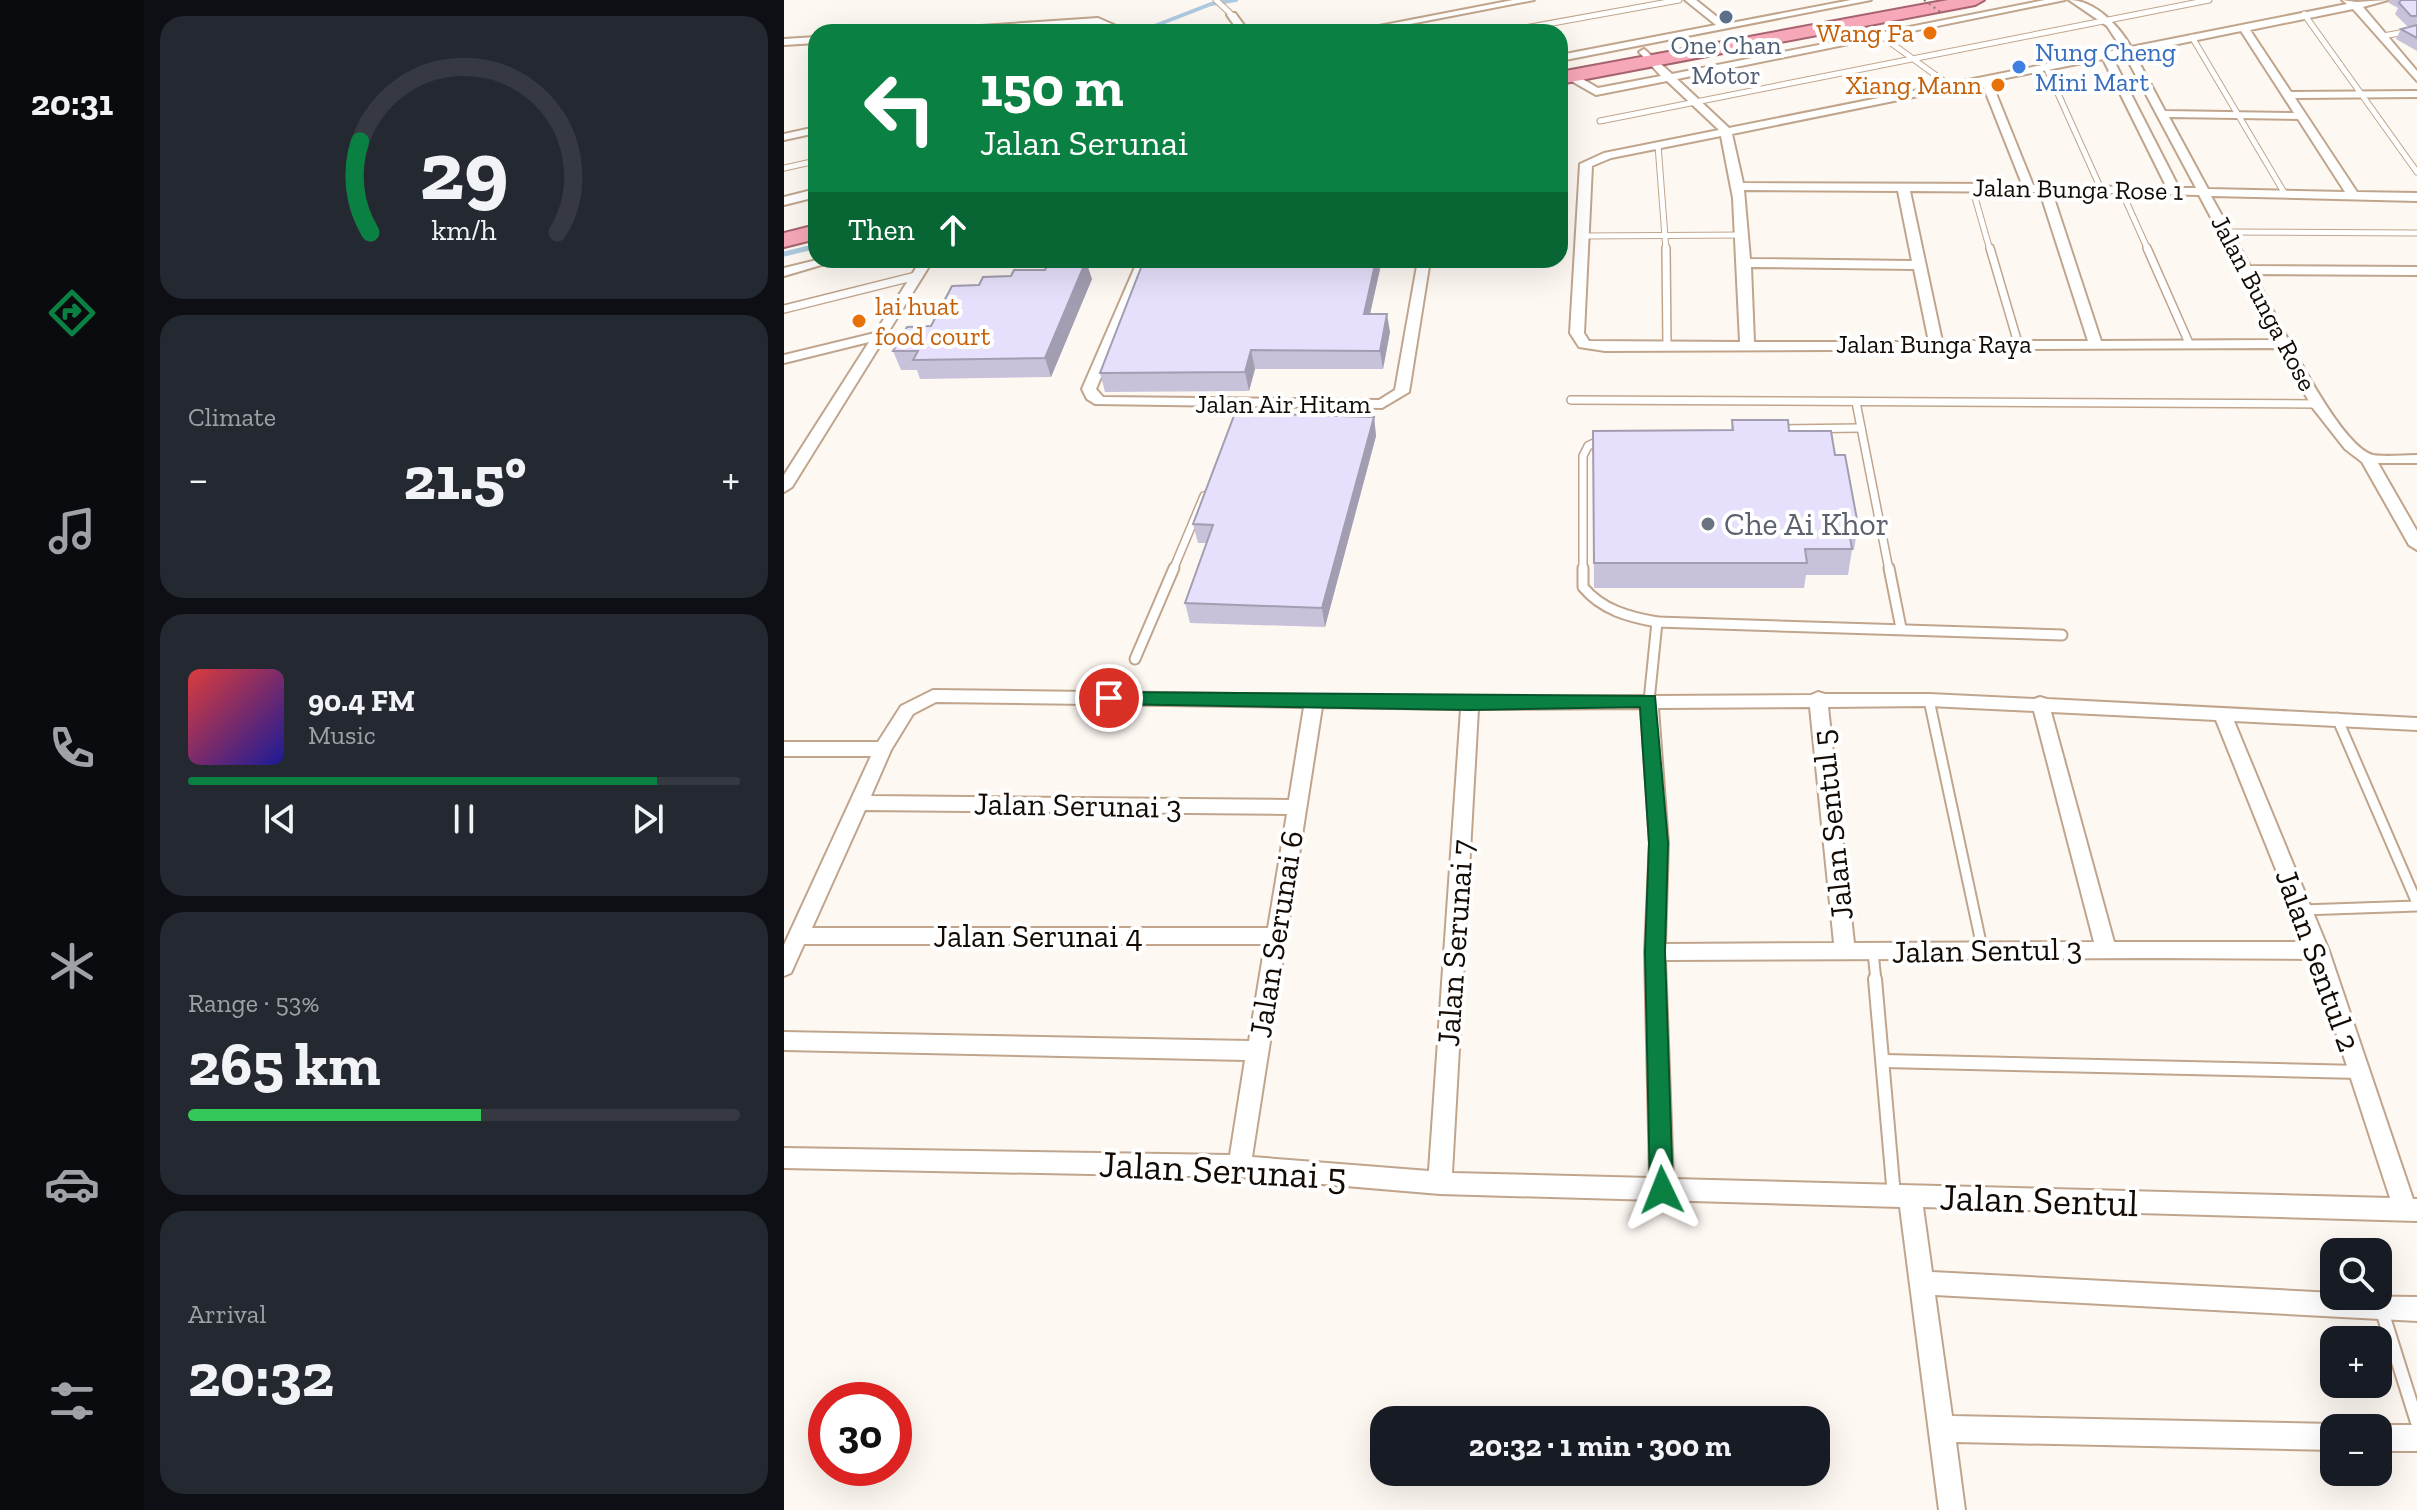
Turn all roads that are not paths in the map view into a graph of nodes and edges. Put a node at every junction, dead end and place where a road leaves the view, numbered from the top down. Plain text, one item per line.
1 (1529, 0) edge
2 (1679, 0) edge
3 (1690, 0) edge
4 (1866, 0) edge
5 (1922, 0) edge
6 (1975, 0) edge
7 (2060, 0) edge
8 (2074, 0) edge
9 (2209, 0) edge
10 (2383, 0) edge
11 (1218, 2) edge
12 (2350, 2) edge
13 (2304, 14) junction
14 (1232, 15) joint
15 (2105, 21) junction
16 (1054, 24) edge
17 (1106, 24) edge
18 (1238, 24) edge
19 (1397, 24) edge
20 (1547, 24) edge
21 (1723, 26) junction
22 (2243, 26) junction
23 (2417, 30) edge
24 (1880, 35) junction
25 (2383, 36) junction
26 (2192, 37) junction
27 (808, 40) edge
28 (784, 42) edge
29 (2126, 51) junction
30 (2106, 55) junction
31 (1568, 56) edge
32 (1648, 56) junction
33 (1913, 59) junction
34 (2046, 67) junction
35 (2415, 72) edge
36 (1568, 74) edge
37 (1666, 77) junction
38 (1568, 78) edge
39 (1986, 81) junction
40 (1952, 87) junction
41 (2360, 94) junction
42 (2417, 94) edge
43 (2288, 95) junction
44 (1694, 102) junction
45 (2162, 114) junction
46 (2241, 115) junction
47 (2302, 116) junction
48 (1600, 121) dead end
49 (1727, 131) junction
50 (808, 132) edge
51 (784, 137) edge
52 (1658, 145) junction
53 (808, 163) edge
54 (784, 168) edge
55 (2417, 172) edge
56 (1738, 186) junction
57 (1903, 187) junction
58 (1972, 187) junction
59 (2029, 188) junction
60 (2045, 188) junction
61 (2101, 189) junction
62 (2121, 190) junction
63 (2175, 191) junction
64 (2205, 192) junction
65 (2285, 194) junction
66 (808, 195) edge
67 (2353, 195) junction
68 (2417, 197) edge
69 (784, 201) edge
70 (808, 222) edge
71 (784, 228) edge
72 (2227, 232) junction
73 (2417, 233) edge
74 (808, 234) edge
75 (1666, 235) junction
76 (1742, 235) junction
77 (1582, 236) junction
78 (784, 240) edge
79 (1744, 263) junction
80 (1919, 265) junction
81 (808, 266) edge
82 (922, 268) edge
83 (1141, 268) edge
84 (1423, 268) edge
85 (2246, 270) junction
86 (2412, 271) edge
87 (784, 272) edge
88 (916, 276) junction
89 (2417, 286) edge
90 (784, 309) edge
91 (877, 336) junction
92 (1936, 343) junction
93 (2018, 343) junction
94 (2095, 343) junction
95 (2189, 343) junction
96 (2285, 344) junction
97 (1747, 345) junction
98 (1667, 346) junction
99 (784, 359) edge
100 (1571, 400) dead end
101 (1856, 402) junction
102 (2317, 404) junction
103 (1861, 428) junction
104 (1769, 430) edge
105 (1618, 435) edge
106 (2368, 459) junction
107 (2417, 459) edge
108 (784, 487) edge
109 (1207, 490) edge
110 (2417, 545) edge
111 (1657, 622) junction
112 (1901, 628) junction
113 (2062, 635) dead end
114 (1135, 659) dead end
115 (1818, 698) junction
116 (1929, 700) junction
117 (1649, 701) junction
118 (1314, 702) junction
119 (1470, 703) junction
120 (2040, 703) junction
121 (2222, 714) junction
122 (2337, 718) junction
123 (2417, 724) edge
124 (784, 749) edge
125 (883, 749) junction
126 (859, 803) junction
127 (1297, 807) junction
128 (2417, 904) edge
129 (2302, 910) junction
130 (799, 936) junction
131 (1276, 936) junction
132 (2106, 948) junction
133 (2319, 951) junction
134 (1655, 952) junction
135 (1873, 952) junction
136 (1983, 952) junction
137 (1845, 953) junction
138 (784, 967) edge
139 (784, 1041) edge
140 (1256, 1051) junction
141 (1884, 1061) junction
142 (2359, 1072) junction
143 (784, 1158) edge
144 (1239, 1166) junction
145 (1440, 1183) junction
146 (1662, 1190) junction
147 (1902, 1196) junction
148 (2411, 1210) edge
149 (1924, 1283) junction
150 (2320, 1306) edge
151 (2392, 1309) edge
152 (2417, 1309) edge
153 (2381, 1310) edge
154 (2417, 1422) edge
155 (1942, 1429) junction
156 (2320, 1437) edge
157 (2392, 1438) edge
158 (2417, 1438) edge
159 (1952, 1510) edge

1 - 19 street
2 - 20 lane
3 - 21 street
4 - 21 street
5 - 32 highway
6 - 32 highway
7 - 24 street
8 - 15 street, Jalan Bunga Rose
9 - 15 lane
10 - 12 street
11 - 14 lane
12 - 13 street
12 - 25 street
13 - 22 street
13 - 41 lane
14 - 18 street
15 - 29 street, Jalan Bunga Rose
15 - 33 lane
16 - 17 street
21 - 31 street
22 - 26 street
22 - 43 street
23 - 25 lane
24 - 33 lane
24 - 37 street
25 - 35 street
26 - 29 street
26 - 46 lane
27 - 28 street
29 - 30 street
29 - 45 street, Jalan Bunga Rose
30 - 34 street
30 - 63 street
32 - 36 highway
32 - 37 street
33 - 40 lane
33 - 44 lane
34 - 39 street
34 - 61 lane
37 - 38 street
37 - 44 street
39 - 40 street
39 - 59 street
40 - 49 street
41 - 42 street
41 - 43 street
41 - 55 lane
43 - 47 street
44 - 48 lane
44 - 49 street
45 - 46 street
45 - 64 street, Jalan Bunga Rose
46 - 47 street
46 - 65 lane
47 - 67 street
49 - 52 street
49 - 56 street
50 - 51 street
52 - 75 lane
52 - 77 street
53 - 54 lane
56 - 57 street, Jalan Bunga Rose 1
56 - 76 street
57 - 58 street, Jalan Bunga Rose 1
57 - 80 street
58 - 59 street, Jalan Bunga Rose 1
58 - 93 lane
59 - 60 street, Jalan Bunga Rose 1
60 - 61 street, Jalan Bunga Rose 1
60 - 94 street
61 - 62 street, Jalan Bunga Rose 1
62 - 63 street, Jalan Bunga Rose 1
62 - 95 lane
63 - 64 street, Jalan Bunga Rose 1
64 - 65 street, Jalan Bunga Rose 1
64 - 72 street, Jalan Bunga Rose
65 - 67 street, Jalan Bunga Rose 1
66 - 69 street
67 - 68 street, Jalan Bunga Rose 1
70 - 71 highway
72 - 73 lane
72 - 85 street, Jalan Bunga Rose
74 - 78 highway
75 - 76 lane
75 - 77 lane
75 - 98 lane
76 - 79 street
77 - 98 street, Jalan Bunga Raya
79 - 80 street
79 - 97 street
80 - 92 street
81 - 87 street
82 - 88 street
83 - 84 street, Jalan Air Hitam
85 - 86 street
85 - 96 street, Jalan Bunga Rose
86 - 89 street
88 - 90 lane
88 - 91 street
91 - 99 street
91 - 108 street
92 - 93 street, Jalan Bunga Raya
92 - 97 street, Jalan Bunga Raya
93 - 94 street, Jalan Bunga Raya
94 - 95 street, Jalan Bunga Raya
95 - 96 street, Jalan Bunga Raya
96 - 102 street, Jalan Bunga Rose
97 - 98 street, Jalan Bunga Raya
100 - 101 lane
101 - 102 lane
101 - 103 lane
102 - 106 street, Jalan Bunga Rose
103 - 104 lane
103 - 112 lane
105 - 111 lane
106 - 107 street
106 - 110 street, Jalan Bunga Rose
109 - 114 lane
111 - 112 lane
111 - 117 lane
112 - 113 lane
115 - 116 street
115 - 117 street
115 - 137 street, Jalan Sentul 5
116 - 120 street
116 - 136 lane
117 - 119 street
117 - 134 street
118 - 119 street
118 - 125 street
118 - 127 street, Jalan Serunai 6
119 - 145 street, Jalan Serunai 7
120 - 121 street
120 - 132 street
121 - 122 street
121 - 129 street, Jalan Sentul 2
122 - 123 street
122 - 128 lane
124 - 125 street
125 - 126 street
126 - 127 street, Jalan Serunai 3
126 - 130 street
127 - 131 street, Jalan Serunai 6
128 - 129 lane
129 - 133 street, Jalan Sentul 2
130 - 131 street, Jalan Serunai 4
130 - 138 street
131 - 140 street, Jalan Serunai 6
132 - 133 street, Jalan Sentul 3
132 - 136 street, Jalan Sentul 3
133 - 142 street, Jalan Sentul 2
134 - 137 street, Jalan Sentul 3
134 - 146 street
135 - 136 street, Jalan Sentul 3
135 - 137 street, Jalan Sentul 3
135 - 141 lane
139 - 140 street
140 - 144 street, Jalan Serunai 6
141 - 142 lane
141 - 147 lane
142 - 148 street, Jalan Sentul 2
143 - 144 street, Jalan Serunai 5
144 - 145 street, Jalan Serunai 5
145 - 146 street, Jalan Serunai 5
146 - 147 street, Jalan Sentul
147 - 148 street, Jalan Sentul
147 - 149 street
149 - 150 street
149 - 155 street
151 - 152 street
153 - 154 lane
155 - 156 street
155 - 159 street
157 - 158 street

